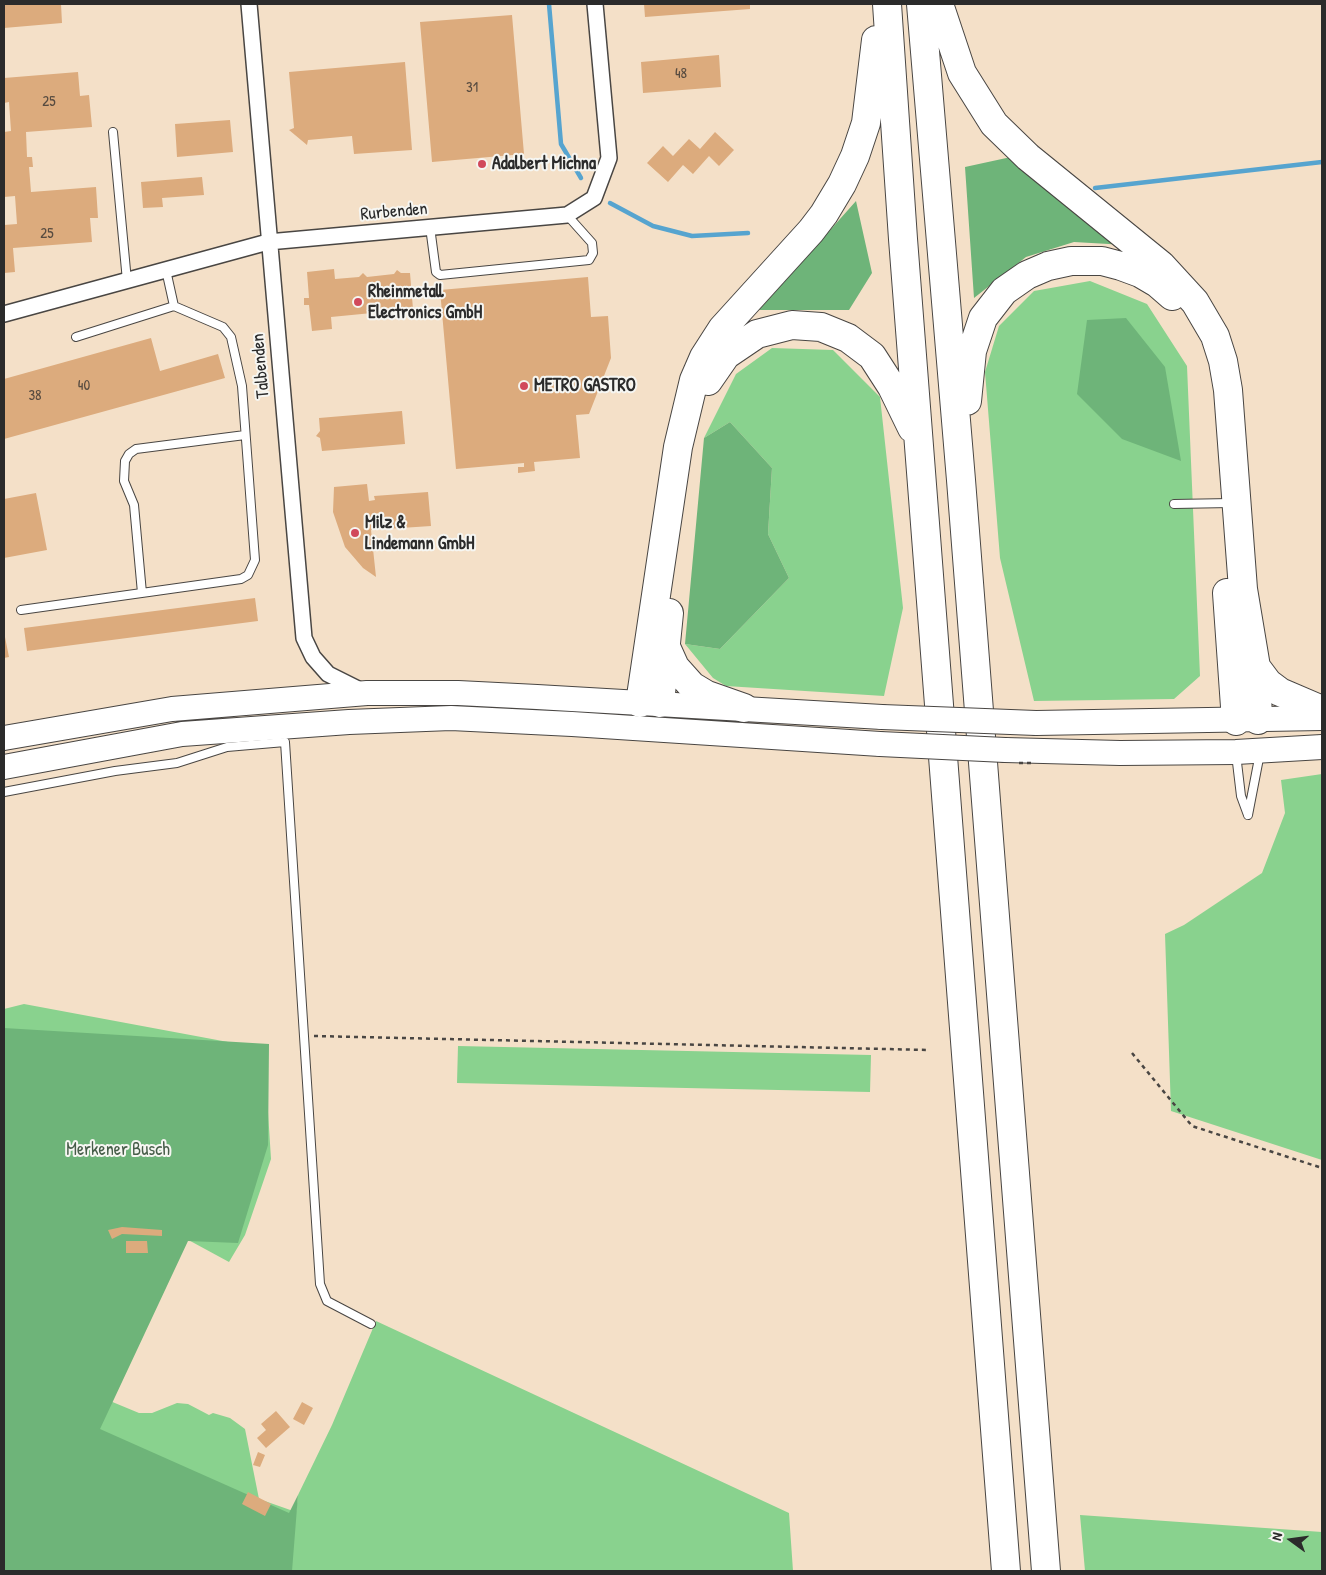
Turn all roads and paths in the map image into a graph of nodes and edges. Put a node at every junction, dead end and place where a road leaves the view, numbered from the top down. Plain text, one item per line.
1 (249, 4) edge
2 (595, 4) edge
3 (880, 4) edge
4 (887, 4) edge
5 (921, 4) edge
6 (939, 4) edge
7 (113, 132) dead end
8 (567, 215) junction
9 (430, 227) junction
10 (268, 242) junction
11 (166, 270) junction
12 (127, 280) junction
13 (174, 306) junction
14 (4, 314) edge
15 (76, 337) dead end
16 (245, 435) junction
17 (919, 443) junction
18 (961, 480) junction
19 (1229, 503) junction
20 (1174, 504) dead end
21 (142, 593) junction
22 (21, 610) dead end
23 (666, 647) junction
24 (1256, 667) junction
25 (367, 694) junction
26 (744, 708) junction
27 (1322, 710) edge
28 (650, 712) junction
29 (1322, 718) edge
30 (1247, 720) junction
31 (4, 738) edge
32 (1322, 746) edge
33 (1260, 751) junction
34 (1236, 752) junction
35 (4, 767) edge
36 (4, 792) edge
37 (305, 1036) junction
38 (929, 1050) dead end
39 (1132, 1053) dead end
40 (1322, 1168) edge
41 (371, 1324) dead end
42 (1006, 1571) edge
43 (1046, 1571) edge

1 - 10 street, Talbenden
2 - 8 street, Rurbenden
3 - 28 highway
4 - 17 highway
5 - 18 highway
6 - 19 highway
7 - 12 lane
8 - 9 street, Rurbenden
8 - 9 lane
9 - 10 street, Rurbenden
10 - 11 street, Rurbenden
10 - 25 street, Talbenden
11 - 12 street, Rurbenden
11 - 13 lane
12 - 14 street, Rurbenden
13 - 15 lane
13 - 16 lane
16 - 21 lane
16 - 21 lane
17 - 23 highway
17 - 42 highway
18 - 19 highway
18 - 43 highway
19 - 20 lane
19 - 24 highway
19 - 30 highway
21 - 22 lane
23 - 26 highway
23 - 28 highway
24 - 27 highway
24 - 30 highway
25 - 28 main road
25 - 31 main road
26 - 28 main road
26 - 30 main road, bridge
28 - 34 main road, bridge
28 - 35 main road
29 - 30 main road
30 - 33 main road
30 - 34 main road
32 - 33 main road
33 - 34 main road
33 - 34 lane
36 - 37 lane
37 - 38 path
37 - 41 lane
39 - 40 path

